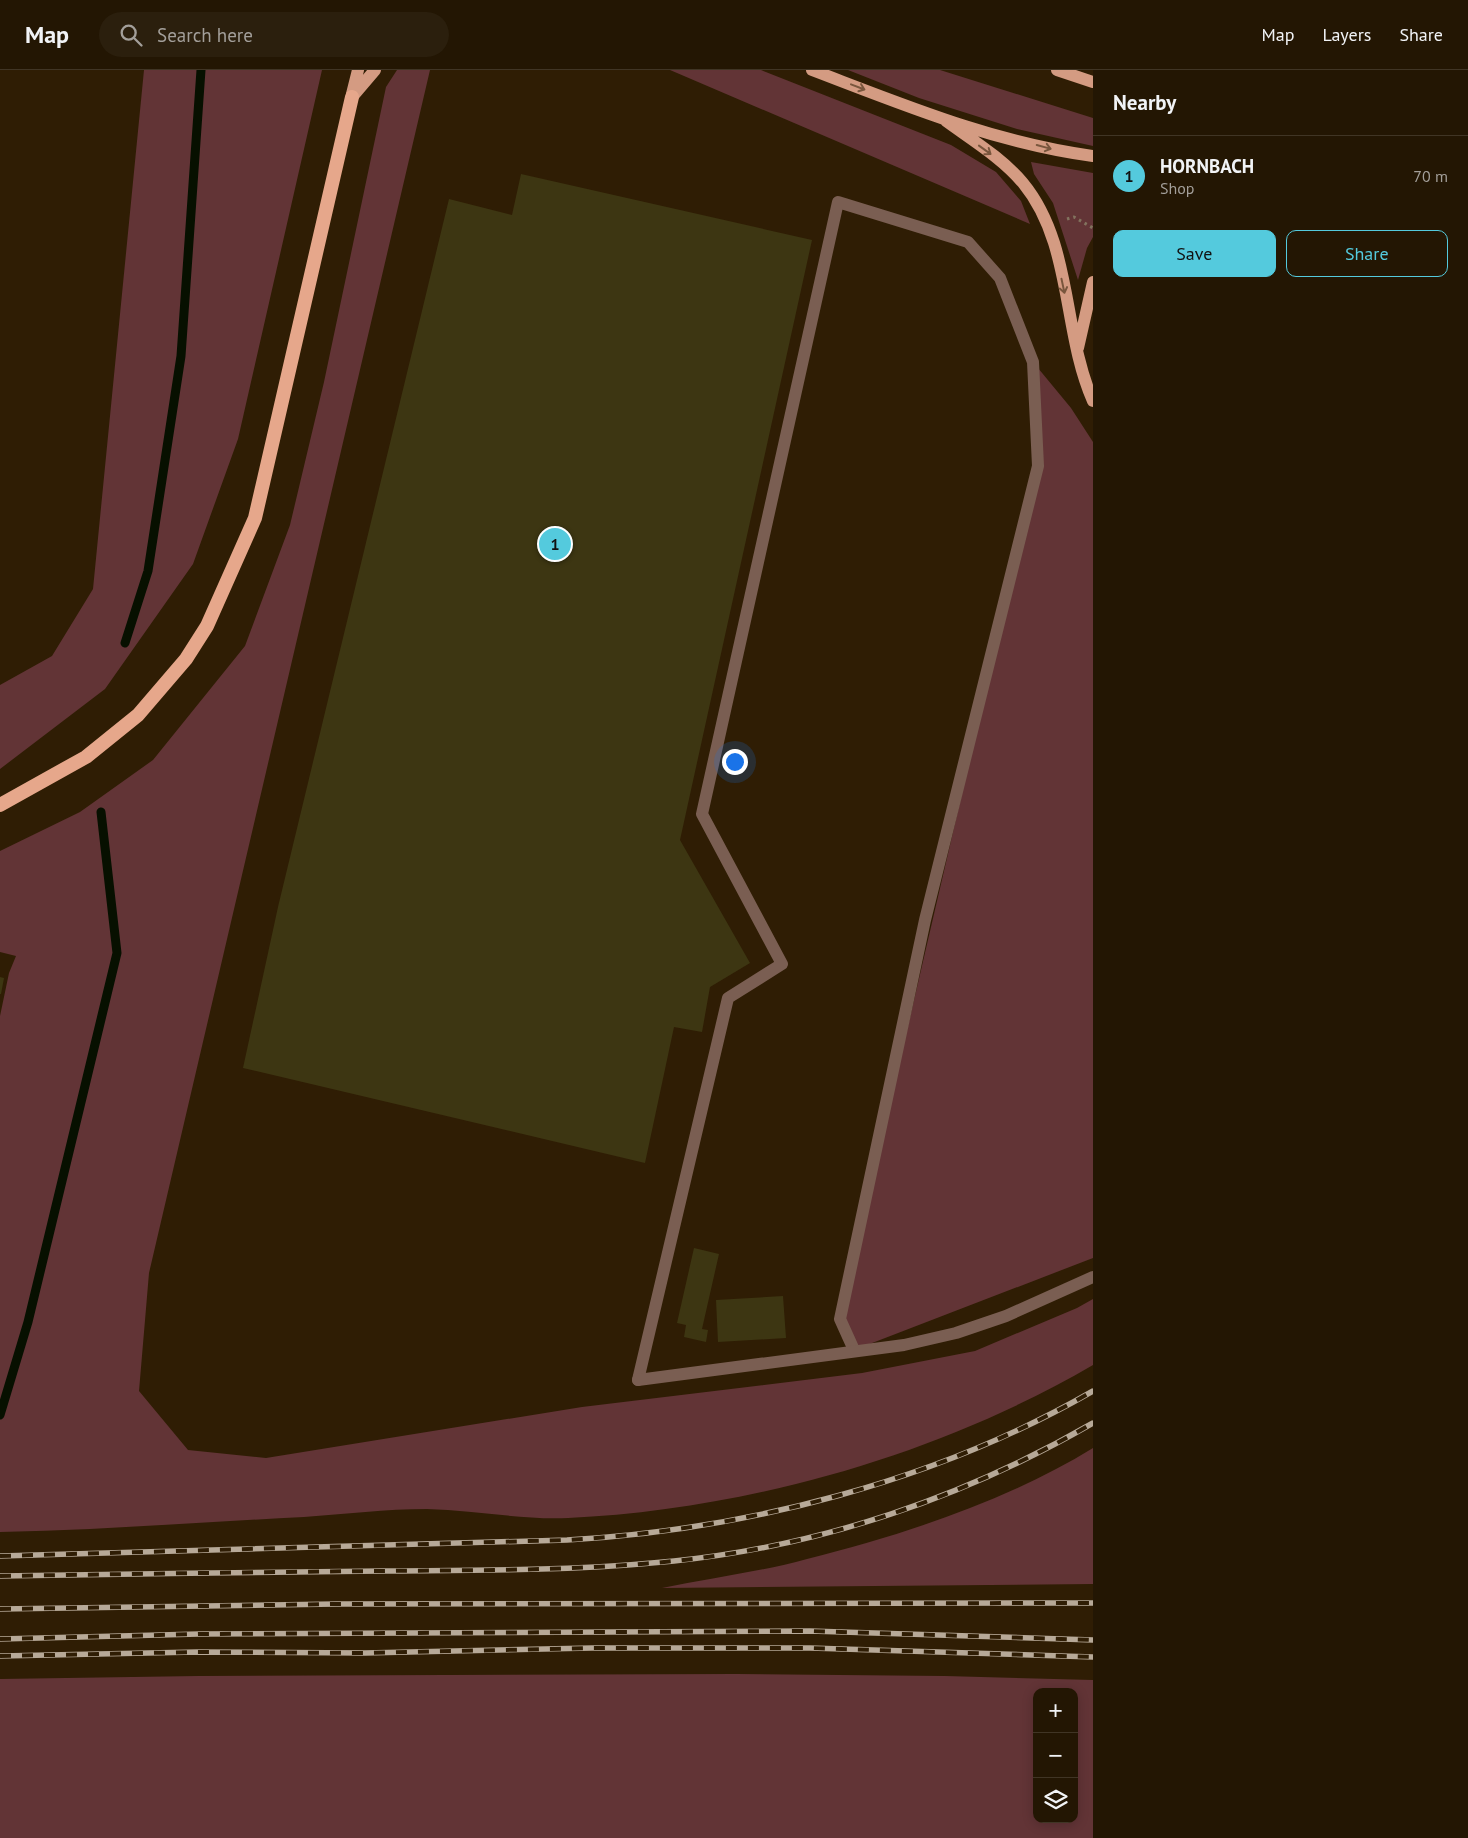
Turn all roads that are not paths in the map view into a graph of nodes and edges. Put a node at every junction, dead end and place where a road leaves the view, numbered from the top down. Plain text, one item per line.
1 (358, 70) edge
2 (375, 70) edge
3 (812, 70) edge
4 (1058, 70) edge
5 (1093, 82) edge
6 (352, 97) junction
7 (946, 121) junction
8 (1093, 156) edge
9 (1093, 282) edge
10 (1078, 353) junction
11 (1093, 401) edge
12 (0, 805) edge
13 (1093, 1277) edge
14 (854, 1350) junction

1 - 6 main road
2 - 6 main road
3 -> 7 main road
4 - 5 main road
6 - 12 highway
7 -> 8 main road
7 -> 10 main road
9 - 10 main road
10 - 11 main road
13 - 14 street
14 - 14 street

